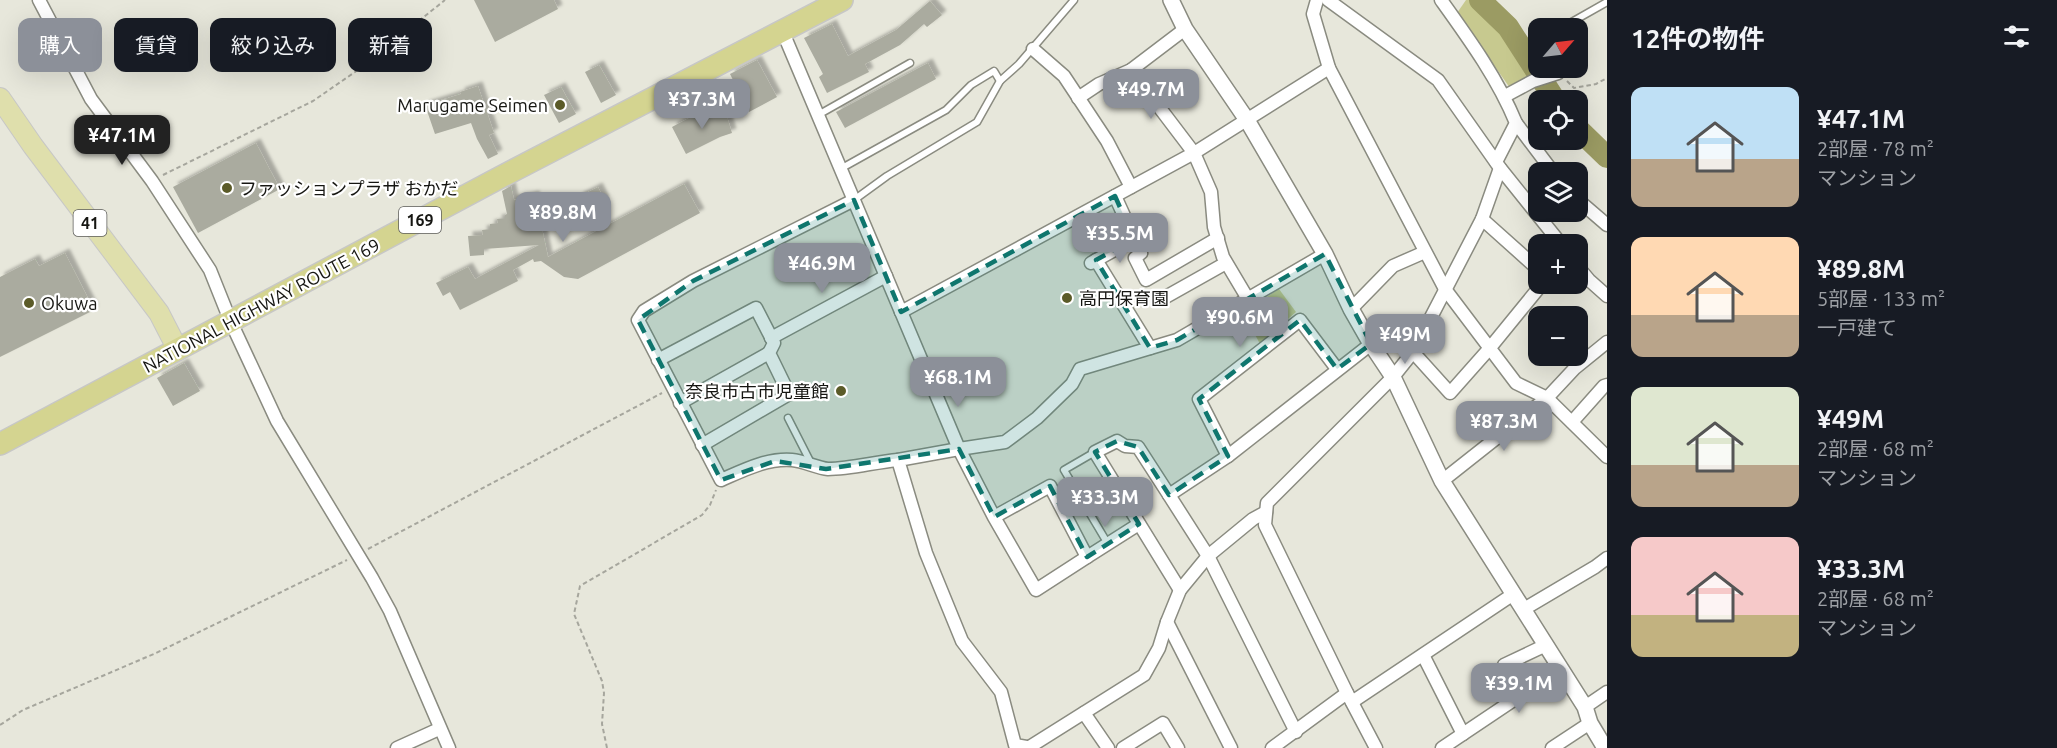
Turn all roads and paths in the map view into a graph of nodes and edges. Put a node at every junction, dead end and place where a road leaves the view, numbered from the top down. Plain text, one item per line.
1 (39, 0) edge
2 (445, 0) edge
3 (842, 0) edge
4 (1074, 0) edge
5 (1172, 0) edge
6 (1317, 0) edge
7 (1328, 0) edge
8 (1441, 0) edge
9 (1607, 2) edge
10 (1579, 18) edge
11 (1185, 29) junction
12 (782, 30) junction
13 (1033, 49) junction
14 (910, 63) dead end
15 (1329, 68) junction
16 (1131, 70) junction
17 (1542, 78) edge
18 (1563, 78) edge
19 (1607, 78) edge
20 (1000, 81) junction
21 (1505, 96) junction
22 (0, 98) edge
23 (1078, 98) junction
24 (818, 115) junction
25 (1247, 120) junction
26 (1516, 123) junction
27 (1194, 153) junction
28 (1545, 162) edge
29 (1498, 165) junction
30 (842, 168) junction
31 (152, 181) junction
32 (1131, 188) junction
33 (1115, 196) junction
34 (854, 200) junction
35 (1588, 209) edge
36 (1482, 219) junction
37 (1607, 225) edge
38 (1553, 234) edge
39 (1218, 238) junction
40 (1134, 239) junction
41 (1425, 252) junction
42 (1325, 254) junction
43 (1528, 260) edge
44 (1226, 262) junction
45 (886, 276) junction
46 (1588, 279) edge
47 (1445, 289) junction
48 (1534, 294) edge
49 (1607, 296) edge
50 (1162, 299) dead end
51 (1248, 299) junction
52 (1351, 309) junction
53 (901, 312) junction
54 (230, 320) junction
55 (771, 338) junction
56 (1607, 342) edge
57 (1371, 344) junction
58 (1150, 348) junction
59 (1489, 349) junction
60 (178, 350) junction
61 (1413, 352) junction
62 (769, 354) junction
63 (658, 360) junction
64 (1337, 369) junction
65 (1393, 377) junction
66 (1607, 385) edge
67 (672, 387) junction
68 (1547, 398) junction
69 (680, 403) junction
70 (788, 418) dead end
71 (1572, 422) junction
72 (0, 444) edge
73 (702, 445) junction
74 (959, 449) junction
75 (1095, 452) junction
76 (1228, 456) junction
77 (1607, 457) edge
78 (898, 460) junction
79 (812, 464) junction
80 (721, 480) junction
81 (1442, 482) junction
82 (1169, 495) junction
83 (1266, 512) junction
84 (994, 517) junction
85 (1139, 524) junction
86 (1108, 544) junction
87 (357, 555) junction
88 (1208, 556) junction
89 (1087, 557) junction
90 (1607, 558) edge
91 (1180, 590) junction
92 (1512, 595) junction
93 (1524, 609) junction
94 (1167, 622) junction
95 (1546, 645) junction
96 (1423, 655) junction
97 (1607, 692) edge
98 (1349, 697) junction
99 (1585, 707) junction
100 (1084, 713) junction
101 (1590, 723) junction
102 (0, 725) edge
103 (439, 729) junction
104 (1296, 732) junction
105 (1463, 734) junction
106 (1031, 747) edge
107 (398, 748) edge
108 (449, 748) edge
109 (607, 748) edge
110 (1108, 748) edge
111 (1123, 748) edge
112 (1178, 748) edge
113 (1231, 748) edge
114 (1272, 748) edge
115 (1376, 748) edge
116 (1442, 748) edge
117 (1552, 748) edge
118 (1605, 748) edge

1 - 31 street
2 - 31 path
3 - 12 highway, NATIONAL HIGHWAY ROUTE 169 / 169
4 - 13 lane
5 - 11 street
6 - 15 street
7 - 29 street
8 - 21 street
9 - 10 lane
11 - 16 street
11 - 25 street
12 - 24 street
12 - 54 highway, NATIONAL HIGHWAY ROUTE 169 / 169
13 - 20 lane
13 - 23 street
14 - 24 lane
15 - 25 street
15 - 41 street
16 - 23 street
16 - 27 street
17 - 21 street
18 - 19 path
20 - 30 lane
20 - 34 lane
21 - 26 street
22 - 60 main road, 41
23 - 32 street
24 - 30 street
25 - 27 street
25 - 42 street
26 - 28 street
26 - 29 street
27 - 32 street
27 - 39 street
29 - 36 street
29 - 38 street
30 - 34 street
31 - 54 street
32 - 33 street
33 - 40 street
33 - 53 street
34 - 45 street
34 - 63 street
35 - 37 street
36 - 43 street
36 - 47 street
39 - 40 street
39 - 44 street
40 - 58 street
41 - 47 street
41 - 52 street
42 - 51 street
42 - 52 street
44 - 50 street
44 - 51 street
45 - 53 street
45 - 55 street
46 - 49 street
47 - 59 street
47 - 61 street
48 - 59 street
51 - 58 street
52 - 57 street
53 - 74 street
54 - 60 highway, NATIONAL HIGHWAY ROUTE 169 / 169
54 - 87 street
55 - 62 street
55 - 63 street
56 - 68 street
57 - 64 street
57 - 65 street
58 - 74 street
59 - 61 street
59 - 68 street
60 - 72 highway, NATIONAL HIGHWAY ROUTE 169 / 169
61 - 65 street
62 - 69 street
62 - 73 street
63 - 67 street
64 - 76 street
64 - 76 street
65 - 81 street
65 - 83 street
66 - 71 street
67 - 69 street
67 - 87 path
68 - 71 street
68 - 81 street
69 - 73 street
70 - 79 lane
71 - 77 street
73 - 80 street
74 - 78 street
74 - 84 street
75 - 82 street
75 - 85 street
75 - 86 lane
76 - 82 street
78 - 79 street
78 - 106 street
79 - 80 street
80 - 109 path
81 - 92 street
82 - 88 street
83 - 88 street
83 - 98 street
84 - 89 street
84 - 89 street
85 - 86 street
85 - 91 street
86 - 89 street
87 - 102 path
87 - 103 street
88 - 91 street
88 - 104 street
90 - 93 street
91 - 94 street
92 - 93 street
92 - 96 street
93 - 95 street
94 - 100 street
94 - 113 street
95 - 99 street
95 - 105 street
96 - 98 street
96 - 105 street
97 - 99 street
98 - 104 street
98 - 115 street
99 - 101 street
100 - 106 street
100 - 110 street
101 - 117 street
101 - 118 street
103 - 107 street
103 - 108 street
104 - 114 street
105 - 116 street
111 - 112 street

